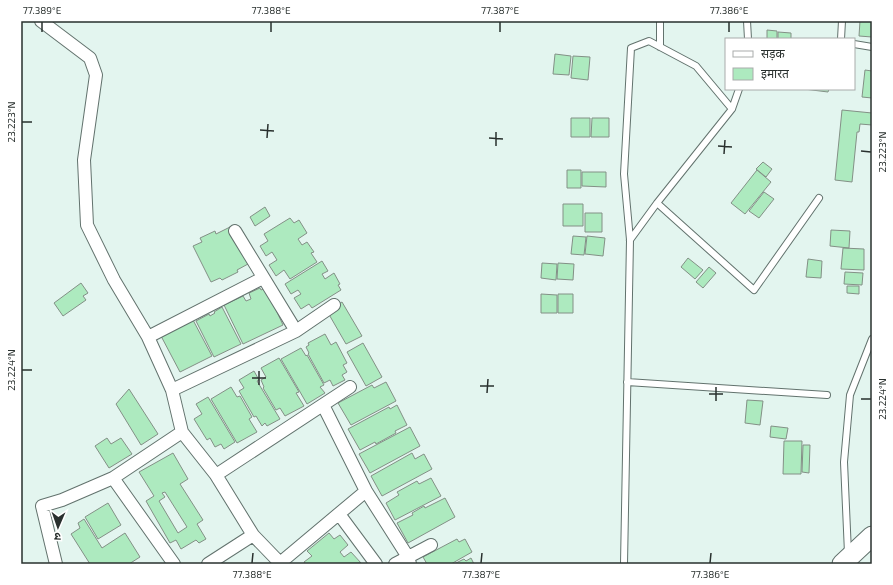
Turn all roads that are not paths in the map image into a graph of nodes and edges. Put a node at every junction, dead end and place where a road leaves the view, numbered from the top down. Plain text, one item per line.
1 (40, 21) edge
2 (660, 21) edge
3 (747, 21) edge
4 (842, 21) edge
5 (748, 38) edge
6 (841, 38) edge
7 (855, 44) edge
8 (660, 47) junction
9 (872, 47) edge
10 (739, 90) edge
11 (732, 110) junction
12 (819, 198) dead end
13 (657, 203) junction
14 (235, 231) dead end
15 (630, 240) junction
16 (263, 278) junction
17 (334, 305) dead end
18 (296, 331) junction
19 (148, 337) junction
20 (872, 339) edge
21 (627, 382) junction
22 (350, 387) dead end
23 (172, 390) junction
24 (827, 395) dead end
25 (323, 405) junction
26 (182, 432) junction
27 (216, 475) junction
28 (113, 478) junction
29 (366, 491) junction
30 (339, 514) junction
31 (253, 535) junction
32 (872, 536) edge
33 (431, 545) dead end
34 (409, 561) edge
35 (845, 561) edge
36 (280, 563) edge
37 (56, 564) edge
38 (174, 564) edge
39 (208, 564) edge
40 (376, 564) edge
41 (395, 564) edge
42 (624, 564) edge

1 - 19 street
2 - 8 lane
3 - 5 lane
4 - 6 lane
7 - 9 lane
8 - 11 lane
8 - 15 lane
10 - 11 lane
11 - 13 lane
12 - 13 lane
13 - 15 lane
14 - 16 street
15 - 21 lane
16 - 18 street
16 - 19 street
17 - 18 street
18 - 23 street
19 - 23 street
20 - 35 lane
21 - 24 lane
21 - 42 lane
22 - 25 street
23 - 26 street
25 - 27 street
25 - 29 street
26 - 27 street
26 - 28 street
27 - 31 street
28 - 37 street
28 - 38 street
29 - 30 street
29 - 34 street
30 - 36 street
30 - 40 street
31 - 36 street
31 - 39 street
32 - 35 main road
33 - 34 street
34 - 41 street

